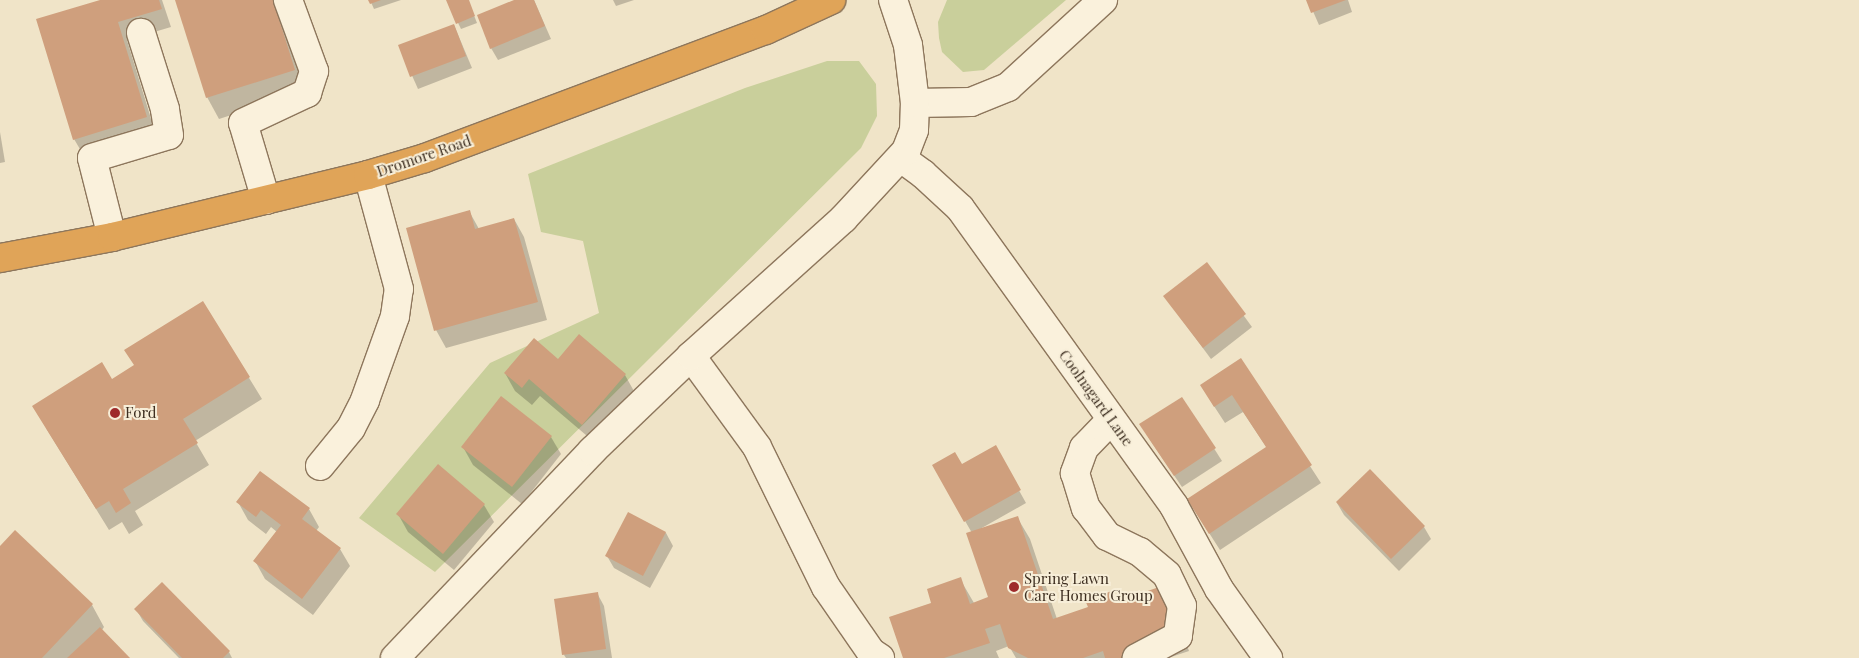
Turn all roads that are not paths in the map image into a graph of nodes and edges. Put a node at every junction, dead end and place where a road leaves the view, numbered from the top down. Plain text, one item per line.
1 (288, 0) edge
2 (831, 0) edge
3 (893, 0) edge
4 (1103, 0) edge
5 (141, 33) dead end
6 (915, 103) junction
7 (901, 158) junction
8 (368, 175) junction
9 (266, 200) junction
10 (112, 237) junction
11 (0, 258) edge
12 (691, 356) junction
13 (1111, 420) junction
14 (320, 466) dead end
15 (395, 658) edge
16 (880, 658) edge
17 (1137, 658) edge
18 (1268, 658) edge

1 - 9 street
2 - 8 highway, Dromore Road
3 - 6 street
4 - 6 street
5 - 10 street
6 - 7 street
7 - 12 street
7 - 13 street, Coolnagard Lane
8 - 9 highway, Dromore Road
8 - 14 street
9 - 10 highway, Dromore Road
10 - 11 highway, Dromore Road
12 - 15 street
12 - 16 street
13 - 17 street
13 - 18 street, Coolnagard Lane

